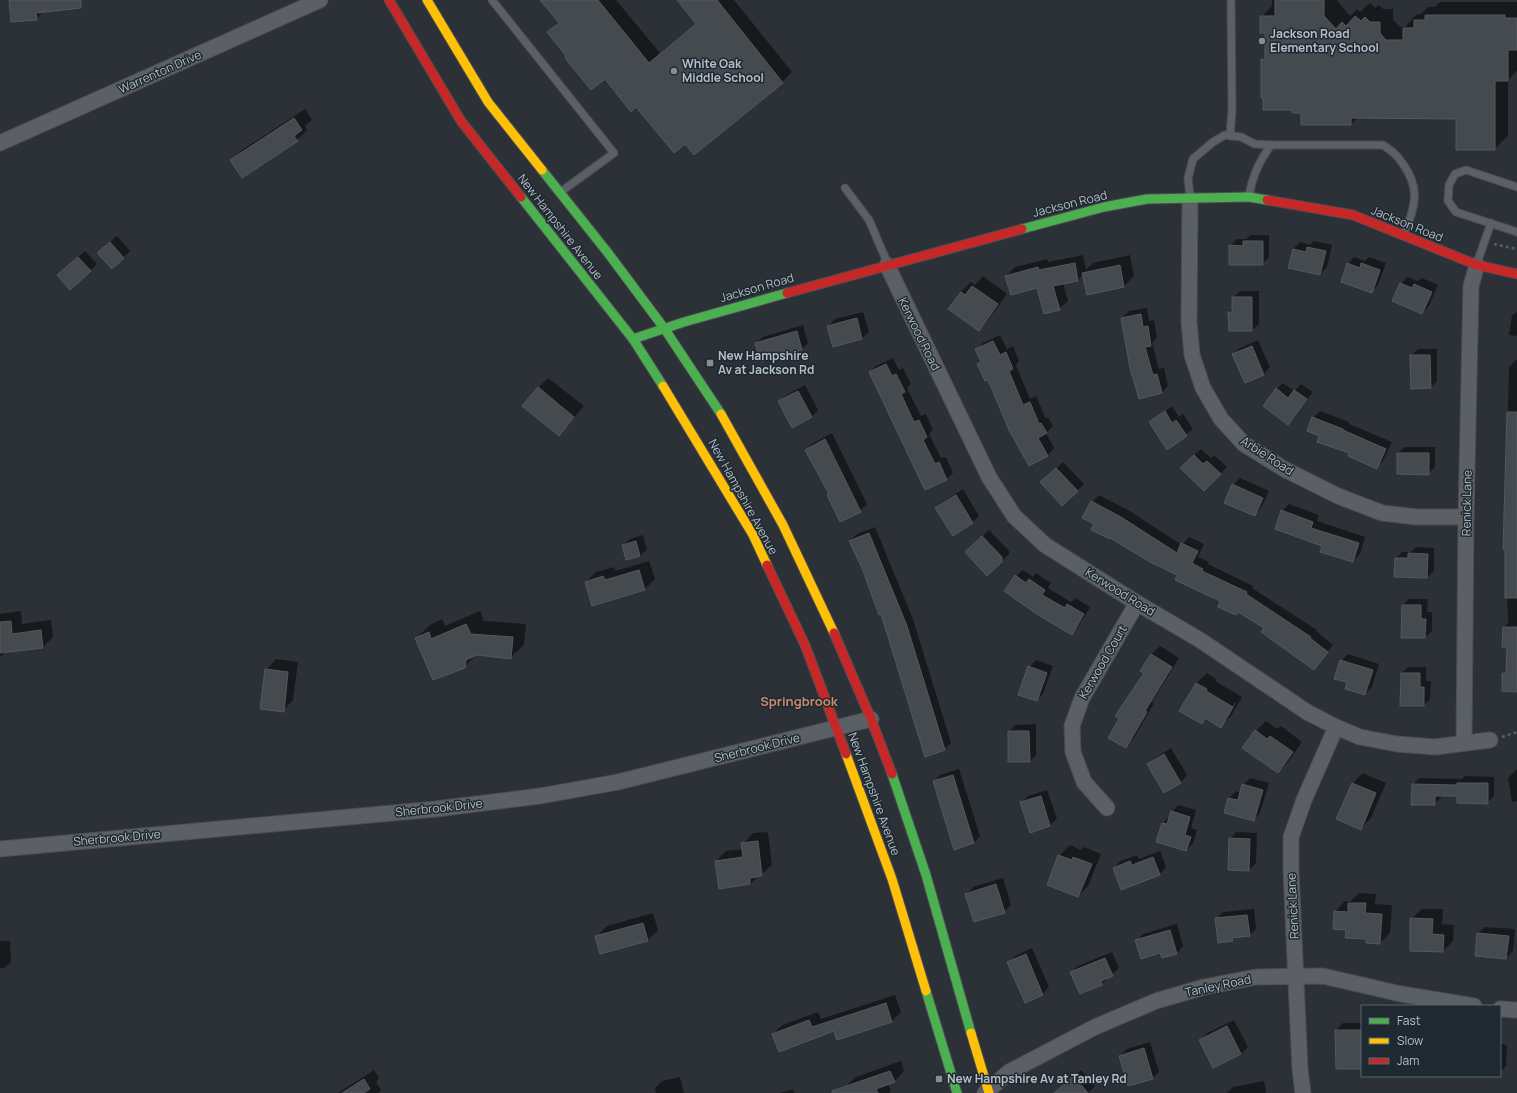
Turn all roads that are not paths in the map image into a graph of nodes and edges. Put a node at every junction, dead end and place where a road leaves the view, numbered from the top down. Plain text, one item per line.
1 (320, 0) edge
2 (390, 0) edge
3 (427, 0) edge
4 (492, 0) edge
5 (1231, 0) edge
6 (1230, 136) junction
7 (0, 143) edge
8 (1271, 145) junction
9 (1517, 186) edge
10 (846, 188) dead end
11 (560, 192) junction
12 (1249, 197) junction
13 (1190, 199) junction
14 (1492, 223) junction
15 (1517, 232) edge
16 (1404, 235) junction
17 (888, 264) junction
18 (1477, 265) junction
19 (1517, 274) edge
20 (664, 328) junction
21 (633, 339) junction
22 (1466, 517) junction
23 (1137, 604) junction
24 (871, 719) junction
25 (1336, 727) junction
26 (837, 728) junction
27 (1490, 740) dead end
28 (1464, 743) junction
29 (1107, 808) dead end
30 (0, 849) edge
31 (1297, 976) junction
32 (1468, 1005) edge
33 (1501, 1008) edge
34 (1517, 1010) edge
35 (988, 1092) edge
36 (957, 1093) edge
37 (1303, 1093) edge

1 - 7 street, Warrenton Drive
2 - 21 main road, New Hampshire Avenue
3 - 11 main road, New Hampshire Avenue
4 - 11 lane
5 - 6 lane
6 - 8 lane
6 - 13 lane
8 - 12 lane
8 - 16 lane
9 - 14 lane
10 - 17 lane
11 - 20 main road, New Hampshire Avenue
12 - 13 main road, Jackson Road
12 - 16 main road, Jackson Road
13 - 17 main road, Jackson Road
13 - 22 street, Arbie Road
14 - 15 lane
14 - 18 lane
16 - 18 main road, Jackson Road
17 - 20 main road, Jackson Road
17 - 23 street, Kerwood Road
18 - 19 main road, Jackson Road
18 - 22 street, Renick Lane
20 - 21 main road, Jackson Road
20 - 24 main road, New Hampshire Avenue
21 - 26 main road, New Hampshire Avenue
22 - 28 street, Renick Lane
23 - 25 street, Kerwood Road
23 - 29 street, Kerwood Court
24 - 26 street, Sherbrook Drive
24 - 35 main road, New Hampshire Avenue
25 - 28 street, Kerwood Road
25 - 31 street, Renick Lane
26 - 30 street, Sherbrook Drive
26 - 36 main road, New Hampshire Avenue
27 - 28 street, Kerwood Road
31 - 32 street, Tanley Road
31 - 35 street, Tanley Road
31 - 37 street, Renick Lane
33 - 34 street

